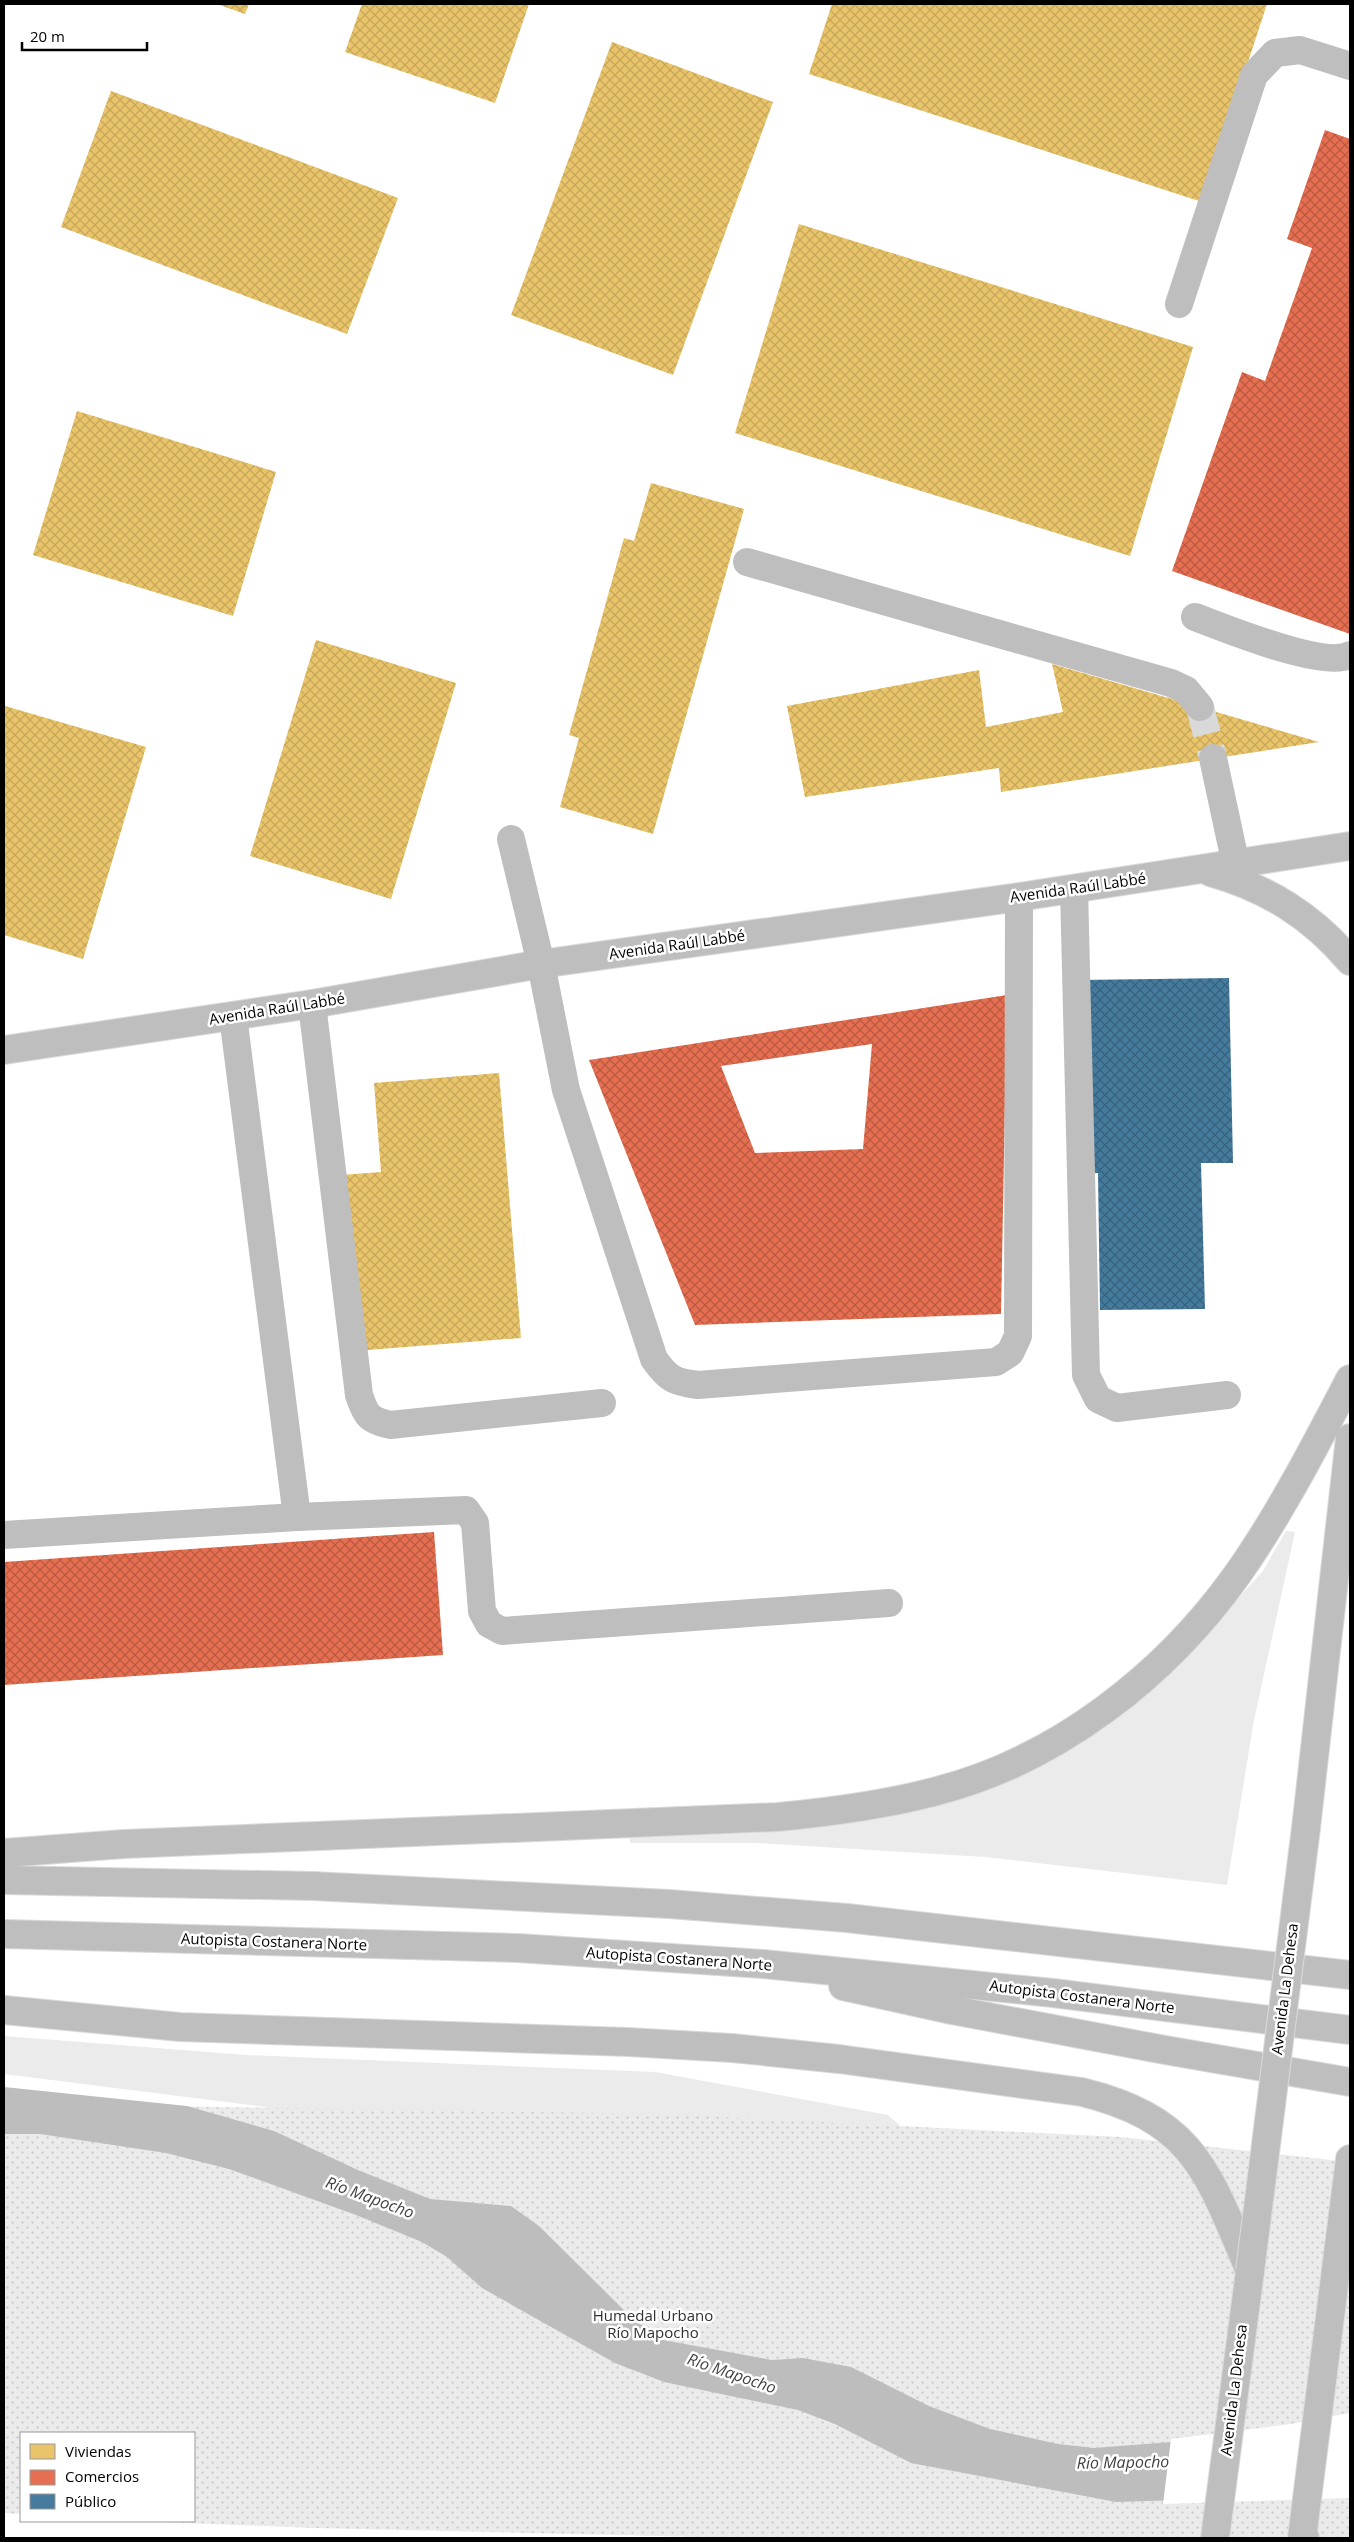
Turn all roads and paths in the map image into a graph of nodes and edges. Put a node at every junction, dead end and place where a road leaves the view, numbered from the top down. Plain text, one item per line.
1 (1350, 66) edge
2 (1179, 304) dead end
3 (747, 562) dead end
4 (1195, 617) dead end
5 (1350, 655) edge
6 (1200, 707) tunnel mouth
7 (1213, 758) tunnel mouth
8 (512, 839) dead end
9 (1350, 846) edge
10 (1236, 865) junction
11 (1201, 870) junction
12 (1074, 889) junction
13 (1018, 897) junction
14 (1350, 961) edge
15 (541, 964) junction
16 (312, 1004) junction
17 (233, 1016) junction
18 (4, 1050) edge
19 (1350, 1379) edge
20 (1227, 1395) dead end
21 (602, 1403) dead end
22 (1350, 1438) edge
23 (296, 1516) junction
24 (4, 1535) edge
25 (889, 1603) dead end
26 (4, 1853) edge
27 (4, 1880) edge
28 (4, 1934) edge
29 (763, 1964) junction
30 (1350, 1975) edge
31 (4, 2010) edge
32 (1350, 2030) edge
33 (1165, 2050) junction
34 (1350, 2082) edge
35 (1350, 2101) edge
36 (1350, 2159) edge
37 (1250, 2271) junction
38 (1303, 2537) edge
39 (1214, 2538) edge

1 - 2 main road
3 - 6 main road
4 - 5 main road
7 - 10 main road
8 - 15 main road
9 - 10 main road, Avenida Raúl Labbé
10 - 11 main road, Avenida Raúl Labbé
11 - 12 main road, Avenida Raúl Labbé
11 - 14 main road
12 - 13 main road, Avenida Raúl Labbé
12 - 20 main road
13 - 15 main road, Avenida Raúl Labbé
13 - 15 main road
15 - 16 main road, Avenida Raúl Labbé
16 - 17 main road, Avenida Raúl Labbé
16 - 21 main road
17 - 18 main road, Avenida Raúl Labbé
17 - 23 main road
19 - 26 main road
22 - 37 main road, Avenida La Dehesa, bridge
23 - 24 main road
23 - 25 main road
27 - 30 main road
28 - 29 main road, Autopista Costanera Norte
29 - 32 main road, Autopista Costanera Norte
29 - 33 main road
31 - 37 main road
33 - 34 main road
33 - 35 main road
36 - 38 main road
37 - 39 main road, Avenida La Dehesa

